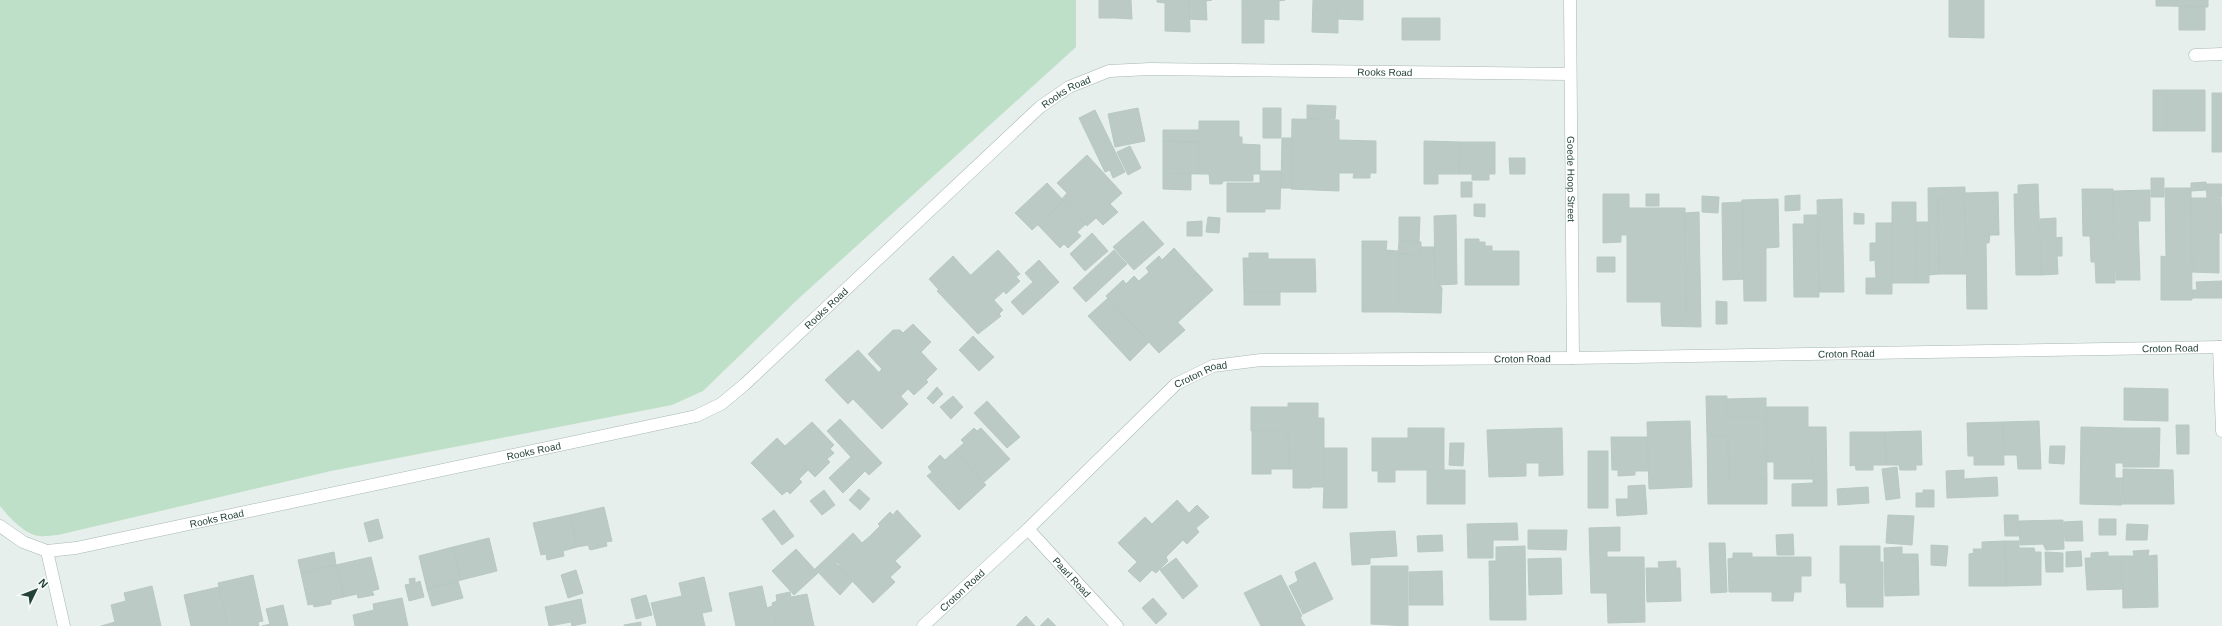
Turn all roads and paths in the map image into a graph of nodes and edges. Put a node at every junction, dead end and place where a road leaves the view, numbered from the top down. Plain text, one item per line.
1 (1570, 0) edge
2 (2222, 54) edge
3 (2195, 55) dead end
4 (1570, 74) junction
5 (2220, 347) edge
6 (1573, 358) junction
7 (2221, 386) edge
8 (2222, 431) edge
9 (0, 526) edge
10 (1028, 529) junction
11 (47, 551) junction
12 (64, 626) edge
13 (923, 626) edge
14 (1116, 626) edge

1 - 4 street, Goede Hoop Street
2 - 3 street
4 - 6 street, Goede Hoop Street
4 - 11 street, Rooks Road
5 - 6 street, Croton Road
5 - 7 street
6 - 10 street, Croton Road
7 - 8 street
9 - 11 street
10 - 13 street, Croton Road
10 - 14 street, Paarl Road
11 - 12 street

